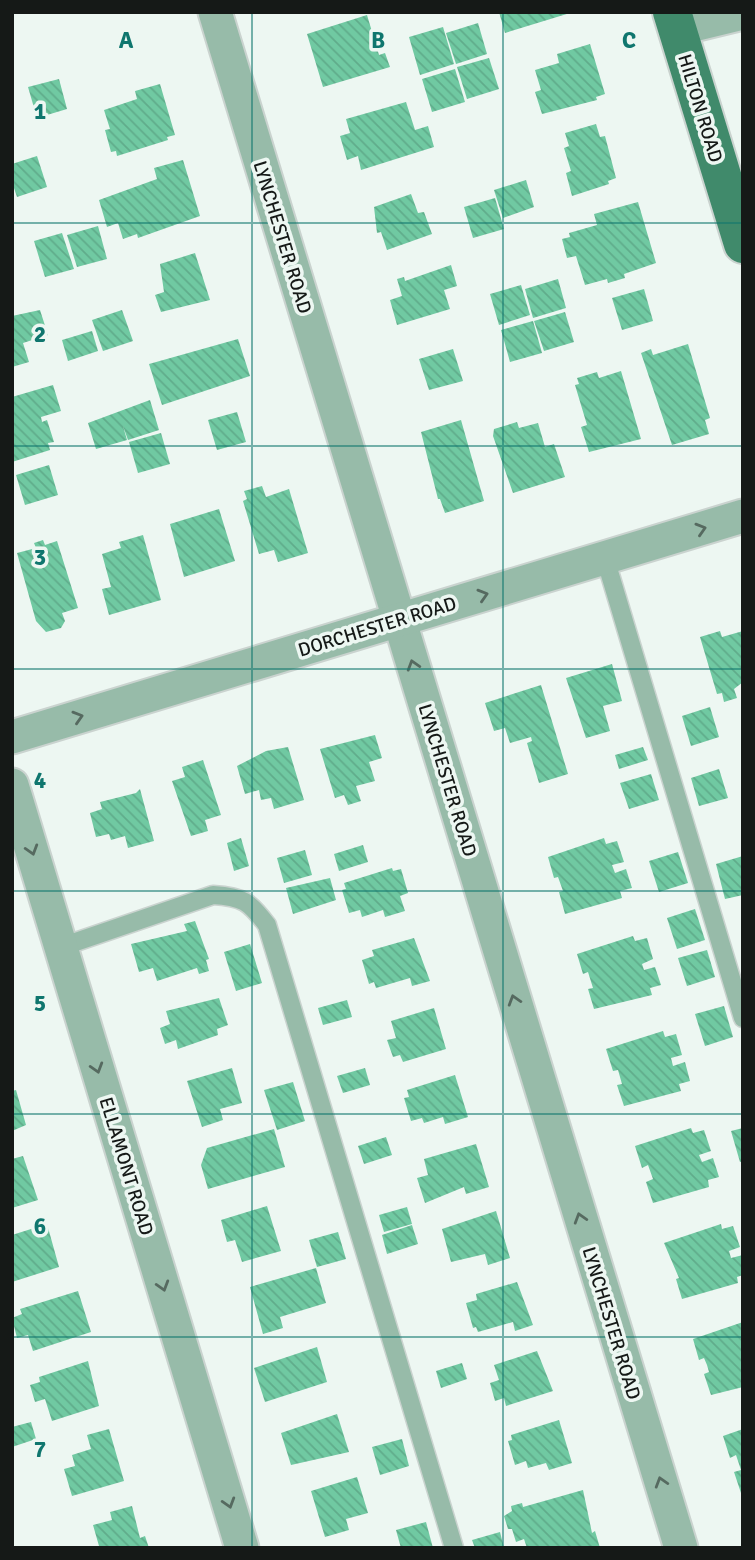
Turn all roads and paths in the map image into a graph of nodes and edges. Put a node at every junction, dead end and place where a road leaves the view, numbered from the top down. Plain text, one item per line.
1 (215, 12) edge
2 (743, 13) edge
3 (675, 21) edge
4 (743, 244) edge
5 (743, 516) edge
6 (605, 558) junction
7 (399, 620) junction
8 (12, 737) edge
9 (12, 785) edge
10 (61, 947) junction
11 (743, 1018) edge
12 (242, 1548) edge
13 (454, 1548) edge
14 (681, 1548) edge

1 - 7 street, LYNCHESTER ROAD
2 - 3 street
3 - 4 main road, HILTON ROAD
6 -> 5 street, DORCHESTER ROAD
7 -> 6 street, DORCHESTER ROAD
6 - 11 lane
8 -> 7 street, DORCHESTER ROAD
14 -> 7 street, LYNCHESTER ROAD
9 -> 10 street, ELLAMONT ROAD
10 -> 12 street, ELLAMONT ROAD
10 - 13 lane

